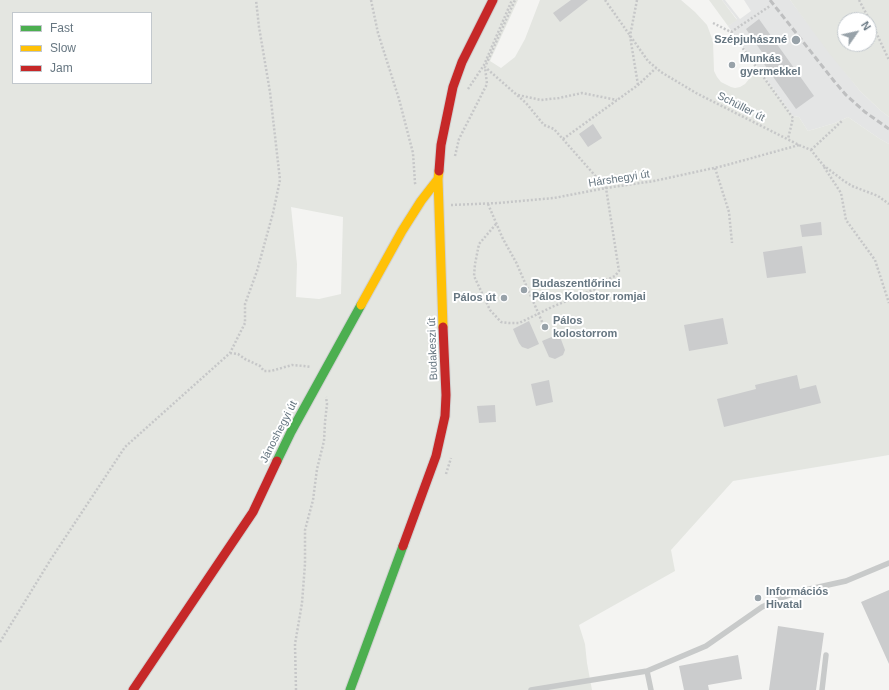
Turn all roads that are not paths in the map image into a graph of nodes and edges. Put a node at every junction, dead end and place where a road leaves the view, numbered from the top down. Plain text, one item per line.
1 (493, 0) edge
2 (438, 179) junction
3 (889, 563) edge
4 (826, 654) dead end
5 (647, 671) junction
6 (133, 690) edge
7 (350, 690) edge
8 (531, 690) edge
9 (651, 690) edge
10 (822, 690) edge

1 - 2 main road, Budakeszi út
2 - 6 main road, Jánoshegyi út
2 - 7 main road, Budakeszi út
3 - 5 lane
4 - 10 lane
5 - 8 lane
5 - 9 lane

